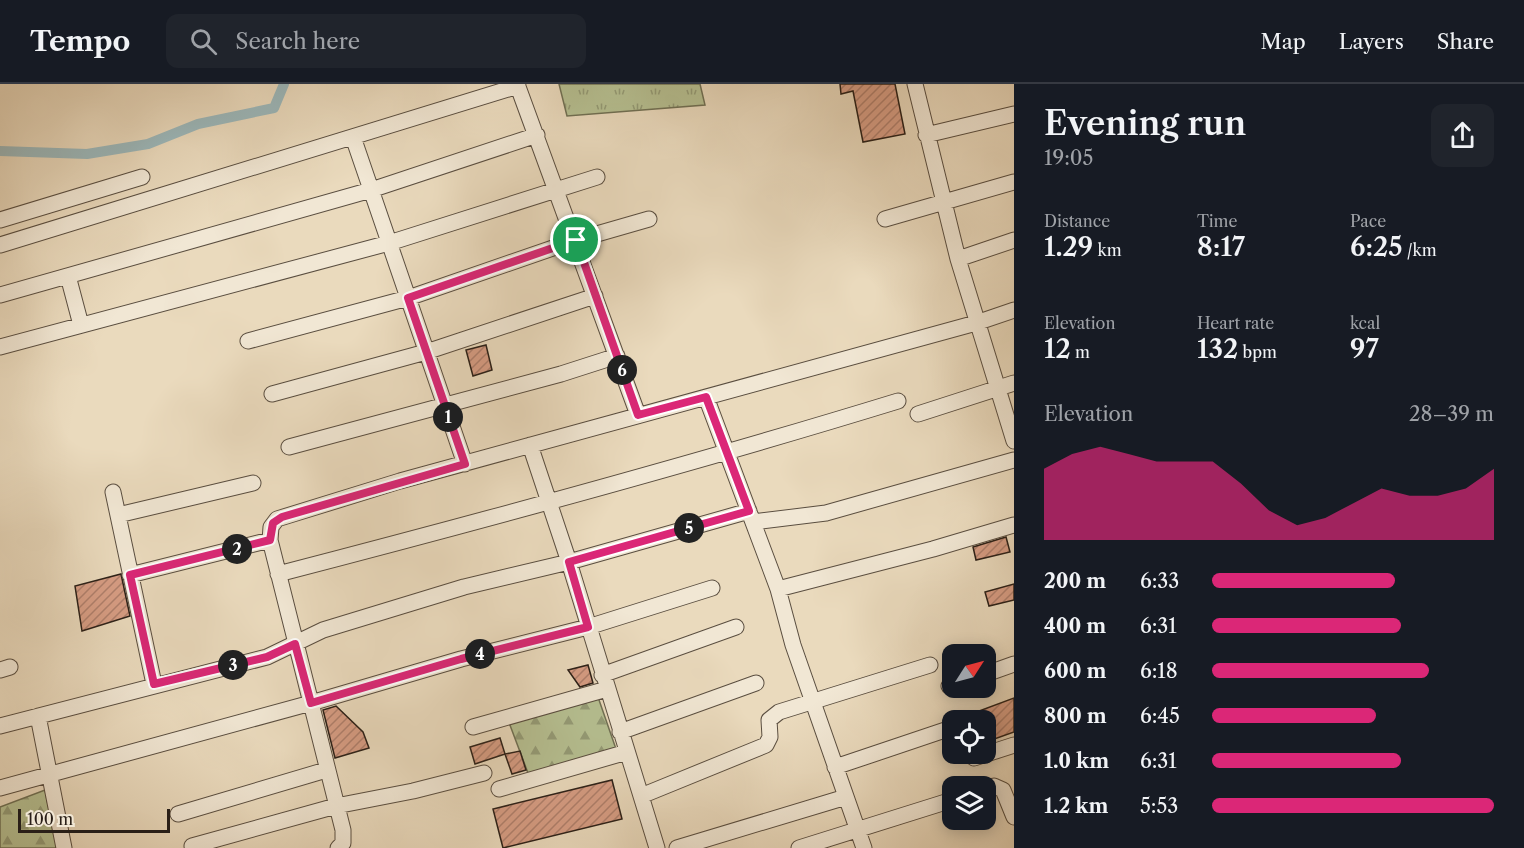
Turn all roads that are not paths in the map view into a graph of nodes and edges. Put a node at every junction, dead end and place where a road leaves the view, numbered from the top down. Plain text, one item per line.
1 (915, 84) edge
2 (518, 85) edge
3 (1014, 114) edge
4 (537, 135) junction
5 (926, 135) junction
6 (353, 137) junction
7 (142, 177) dead end
8 (597, 177) dead end
9 (1014, 182) edge
10 (557, 188) junction
11 (371, 190) junction
12 (942, 204) junction
13 (649, 219) dead end
14 (885, 219) dead end
15 (0, 220) edge
16 (576, 240) junction
17 (1014, 240) edge
18 (389, 243) junction
19 (0, 245) edge
20 (957, 259) junction
21 (68, 276) junction
22 (0, 295) edge
23 (595, 296) junction
24 (408, 298) junction
25 (1014, 310) edge
26 (976, 323) junction
27 (81, 325) junction
28 (248, 341) dead end
29 (0, 347) edge
30 (426, 352) junction
31 (617, 356) junction
32 (1014, 383) edge
33 (998, 389) junction
34 (272, 394) dead end
35 (706, 397) junction
36 (898, 401) dead end
37 (444, 405) junction
38 (918, 414) dead end
39 (638, 415) junction
40 (1014, 441) edge
41 (530, 445) junction
42 (289, 447) dead end
43 (728, 453) junction
44 (1014, 460) edge
45 (465, 464) junction
46 (253, 483) dead end
47 (113, 492) dead end
48 (550, 504) junction
49 (118, 515) junction
50 (751, 517) junction
51 (1014, 525) edge
52 (270, 540) junction
53 (569, 562) junction
54 (278, 574) junction
55 (130, 575) junction
56 (712, 588) dead end
57 (778, 589) junction
58 (588, 627) junction
59 (736, 627) dead end
60 (295, 644) junction
61 (1014, 664) edge
62 (930, 665) dead end
63 (996, 670) edge
64 (605, 682) junction
65 (154, 684) junction
66 (756, 684) dead end
67 (311, 703) junction
68 (812, 703) junction
69 (38, 716) junction
70 (0, 726) edge
71 (473, 727) dead end
72 (942, 731) edge
73 (620, 732) junction
74 (1014, 745) edge
75 (996, 751) edge
76 (627, 752) junction
77 (835, 767) junction
78 (326, 770) junction
79 (484, 773) dead end
80 (48, 776) junction
81 (996, 787) edge
82 (0, 788) edge
83 (499, 789) dead end
84 (641, 796) junction
85 (846, 797) junction
86 (942, 803) edge
87 (336, 806) junction
88 (178, 814) dead end
89 (1014, 817) edge
90 (858, 831) junction
91 (192, 846) dead end
92 (342, 846) edge
93 (64, 848) edge
94 (657, 848) edge
95 (677, 848) edge
96 (799, 848) edge
97 (864, 848) edge

1 - 5 street
2 - 4 street
2 - 6 street
3 - 5 street
4 - 10 street
4 - 11 street
5 - 12 street
6 - 11 street
6 - 19 street
7 - 15 street
8 - 10 street
9 - 12 street
10 - 16 street
10 - 18 street
11 - 18 street
11 - 21 street
12 - 14 street
12 - 20 street
13 - 16 street
16 - 23 street
16 - 24 street
17 - 20 street
18 - 24 street
18 - 27 street
20 - 26 street
21 - 22 street
21 - 27 street
23 - 30 street
23 - 31 street
24 - 28 street
24 - 30 street
25 - 26 street
26 - 33 street
26 - 35 street
27 - 29 street
30 - 34 street
30 - 37 street
31 - 37 street
31 - 39 street
32 - 33 street
33 - 38 street
33 - 40 street
35 - 39 street
35 - 43 street
36 - 43 street
37 - 42 street
37 - 45 street
39 - 41 street
41 - 45 street
41 - 48 street
43 - 48 street
43 - 50 street
44 - 50 street
45 - 52 street
46 - 49 street
47 - 49 street
48 - 53 street
48 - 54 street
49 - 55 street
50 - 53 street
50 - 57 street
51 - 57 street
52 - 54 street
52 - 55 street
53 - 58 street
53 - 60 street
54 - 60 street
55 - 65 street
56 - 58 street
57 - 68 street
58 - 64 street
58 - 67 street
59 - 64 street
60 - 65 street
60 - 67 street
61 - 63 street
62 - 68 street
64 - 71 street
64 - 73 street
65 - 69 street
66 - 73 street
67 - 78 street
67 - 80 street
68 - 77 street
68 - 84 street
69 - 70 street
69 - 80 street
72 - 77 street
73 - 76 street
74 - 75 street
76 - 83 street
76 - 84 street
77 - 85 street
78 - 87 street
78 - 88 street
79 - 87 street
80 - 82 street
80 - 93 street
81 - 89 street
84 - 94 street
85 - 90 street
85 - 95 street
86 - 90 street
87 - 91 street
87 - 92 street
90 - 96 street
90 - 97 street

